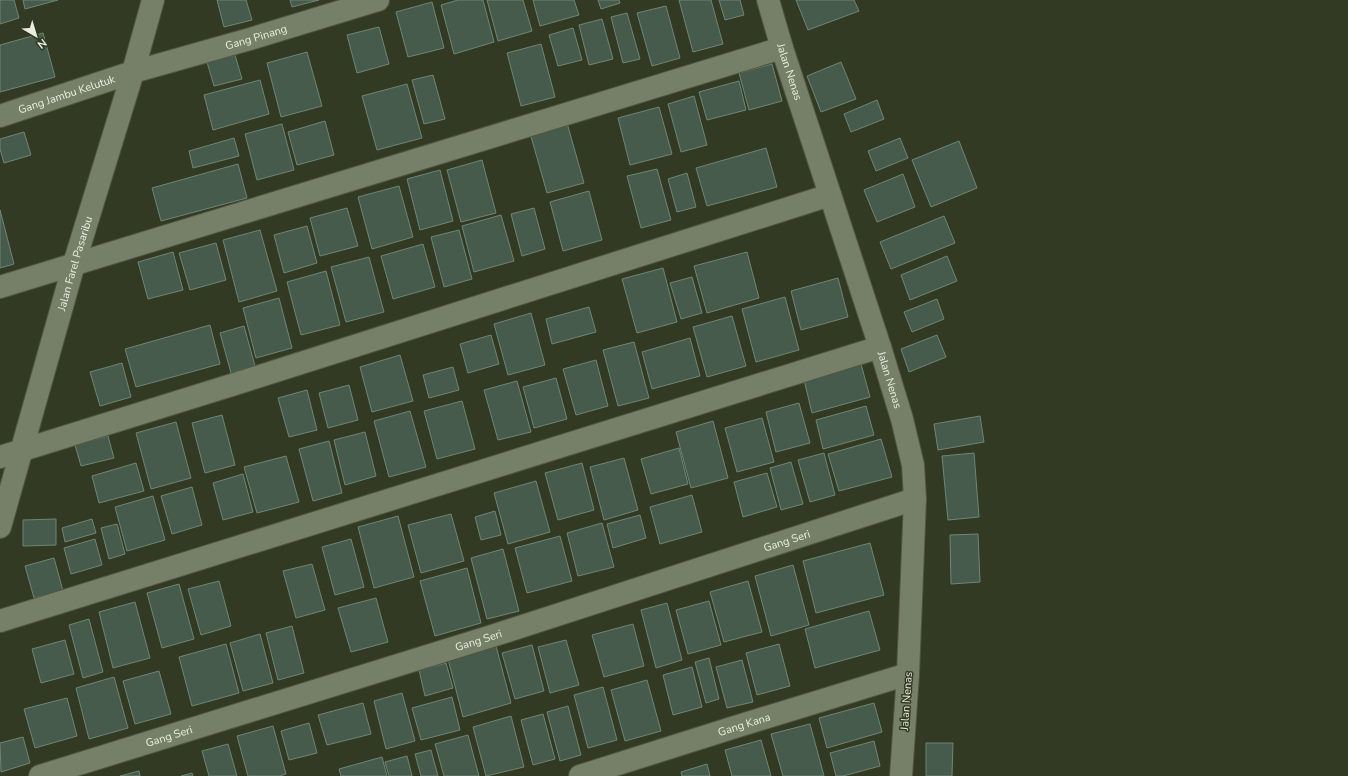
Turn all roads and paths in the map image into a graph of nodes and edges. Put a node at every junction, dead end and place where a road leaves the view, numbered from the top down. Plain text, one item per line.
1 (154, 0) edge
2 (378, 0) edge
3 (768, 0) edge
4 (782, 48) junction
5 (134, 72) junction
6 (0, 116) edge
7 (830, 195) junction
8 (74, 264) junction
9 (0, 287) edge
10 (880, 347) junction
11 (22, 450) junction
12 (0, 457) edge
13 (915, 499) junction
14 (0, 527) edge
15 (0, 621) edge
16 (908, 674) junction
17 (40, 776) edge
18 (580, 776) edge
19 (900, 776) edge

1 - 5 street, Jalan Farel Pasaribu
2 - 5 street, Gang Pinang
3 - 4 street, Jalan Nenas
4 - 7 street, Jalan Nenas
4 - 8 street
5 - 6 street, Gang Jambu Kelutuk
5 - 8 street, Jalan Farel Pasaribu
7 - 10 street, Jalan Nenas
7 - 11 street
8 - 9 street
8 - 11 street, Jalan Farel Pasaribu
10 - 13 street, Jalan Nenas
10 - 15 street
11 - 12 street
11 - 14 street, Jalan Farel Pasaribu
13 - 16 street, Jalan Nenas
13 - 17 street, Gang Seri
16 - 18 street, Gang Kana
16 - 19 street, Jalan Nenas

